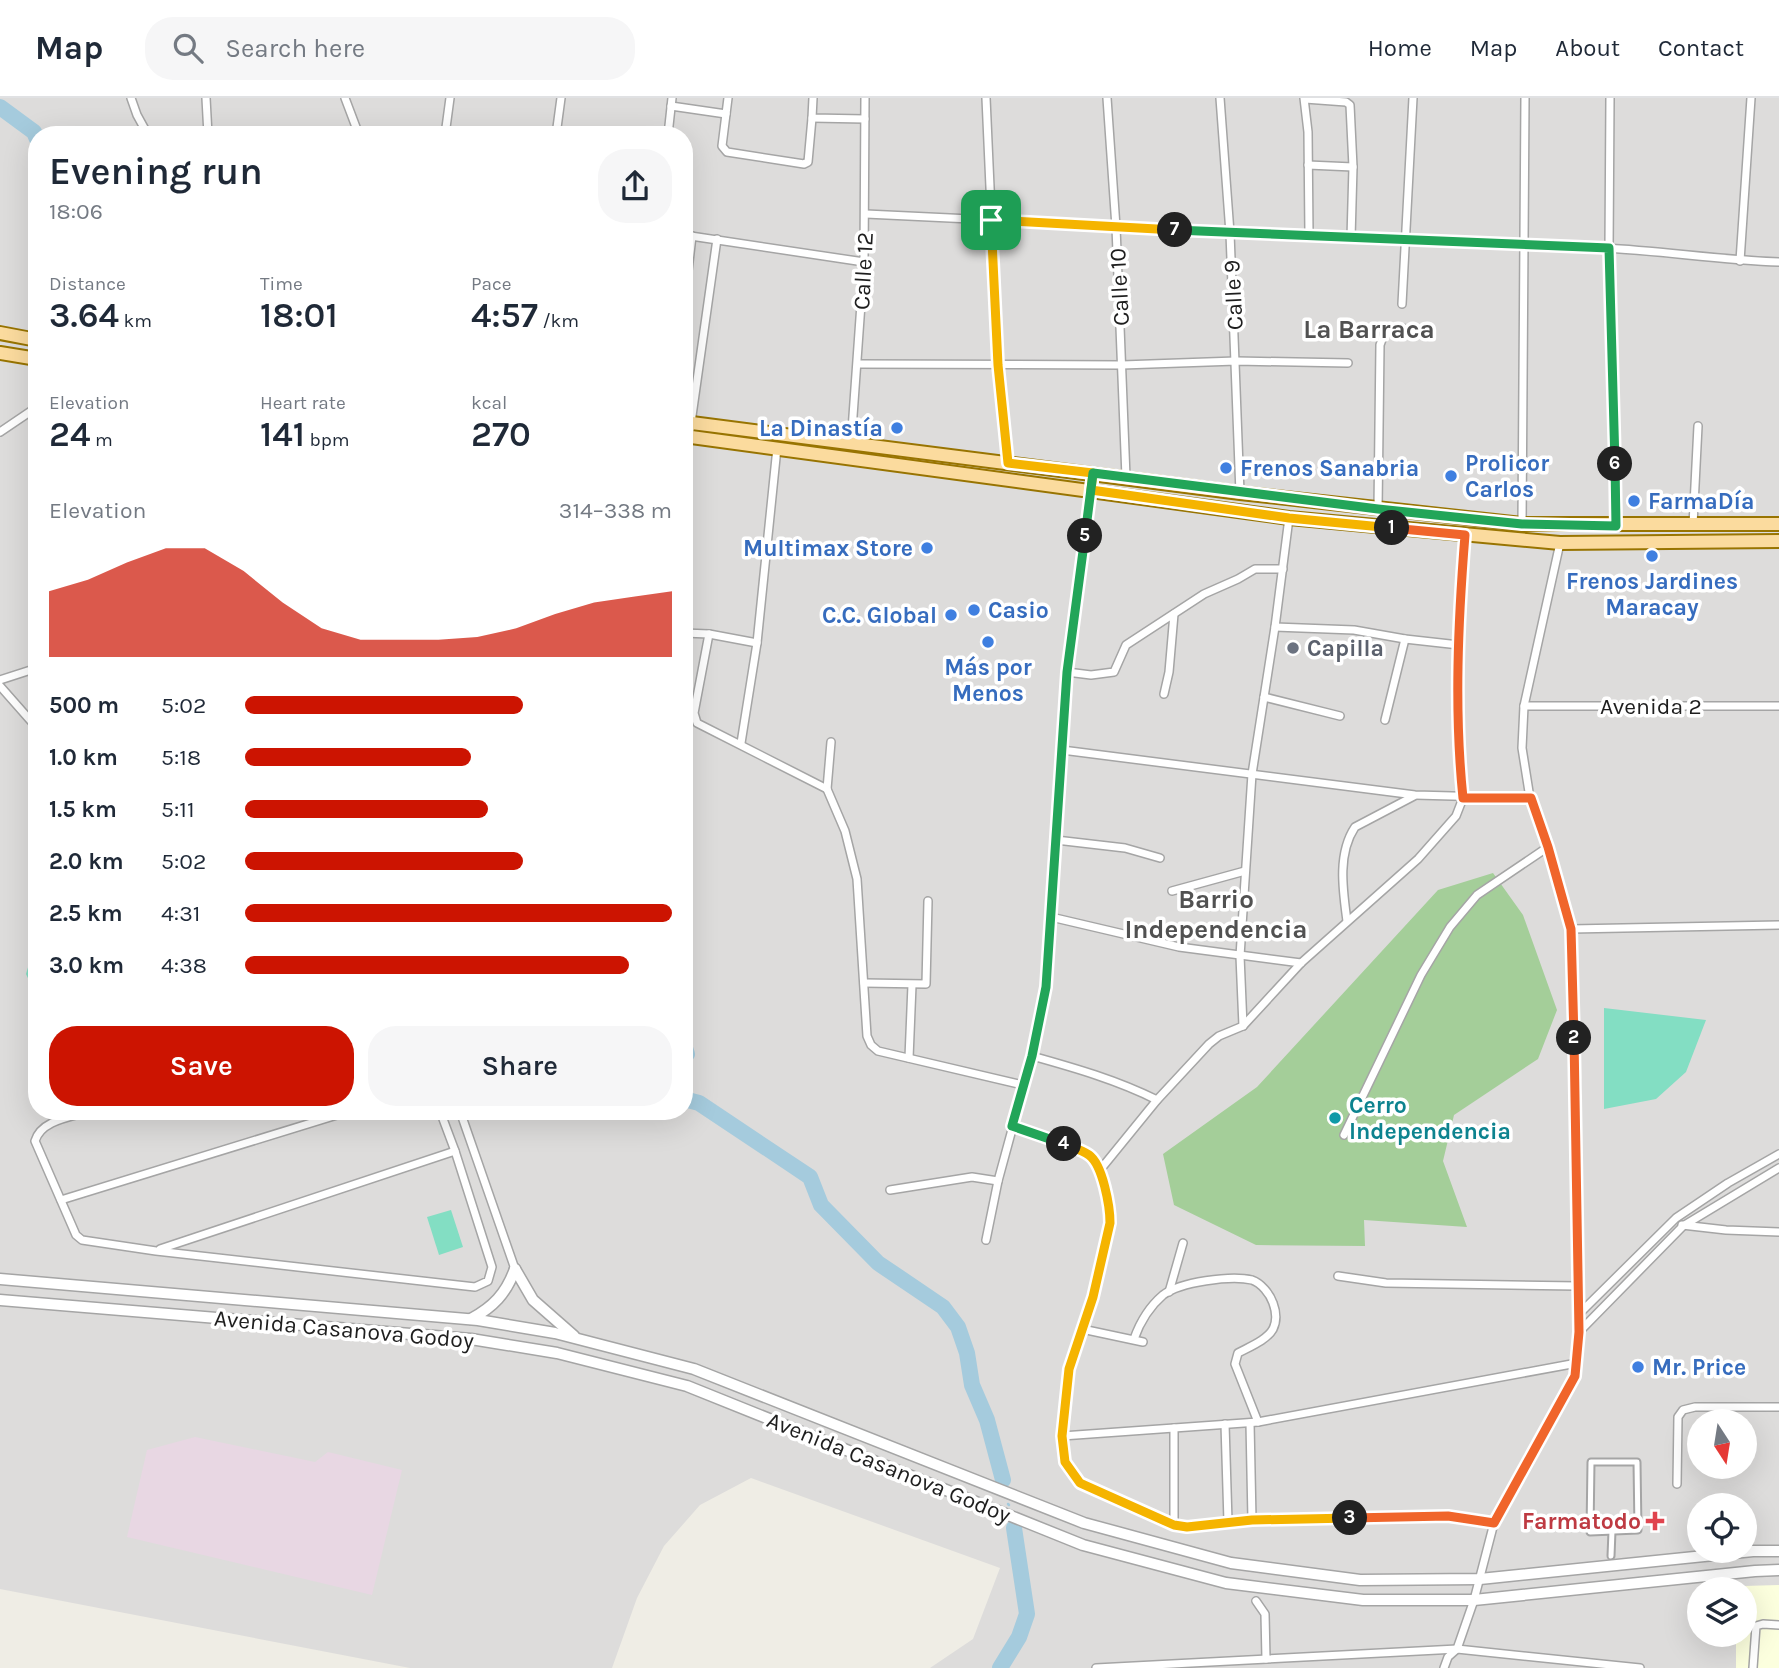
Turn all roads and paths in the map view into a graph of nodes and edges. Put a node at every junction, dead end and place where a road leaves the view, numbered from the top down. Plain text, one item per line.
1 (131, 98) edge
2 (206, 98) edge
3 (345, 98) edge
4 (450, 98) edge
5 (561, 98) edge
6 (728, 98) edge
7 (813, 98) edge
8 (865, 98) edge
9 (986, 98) edge
10 (1107, 98) edge
11 (1220, 98) edge
12 (1413, 98) edge
13 (1525, 98) edge
14 (1611, 98) edge
15 (1751, 98) edge
16 (1305, 99) edge
17 (672, 102) edge
18 (726, 114) junction
19 (812, 118) junction
20 (865, 119) junction
21 (143, 126) edge
22 (208, 126) edge
23 (356, 126) edge
24 (446, 126) edge
25 (557, 126) edge
26 (669, 126) edge
27 (1308, 165) junction
28 (1353, 167) junction
29 (866, 214) junction
30 (991, 220) junction
31 (1116, 227) junction
32 (1230, 233) junction
33 (1309, 235) junction
34 (693, 237) edge
35 (1351, 238) junction
36 (717, 239) junction
37 (1406, 241) junction
38 (1523, 246) junction
39 (1609, 248) junction
40 (1740, 261) junction
41 (864, 262) junction
42 (1779, 262) edge
43 (1402, 304) dead end
44 (1403, 328) dead end
45 (0, 333) edge
46 (28, 338) edge
47 (0, 353) edge
48 (28, 358) edge
49 (1236, 361) junction
50 (1348, 363) dead end
51 (858, 364) junction
52 (998, 365) junction
53 (1122, 365) junction
54 (693, 390) edge
55 (28, 413) edge
56 (693, 423) edge
57 (1698, 426) dead end
58 (0, 432) edge
59 (693, 438) edge
60 (851, 444) junction
61 (777, 448) junction
62 (1008, 463) junction
63 (1093, 473) junction
64 (1126, 477) junction
65 (1091, 490) junction
66 (1240, 493) junction
67 (1378, 509) junction
68 (1289, 518) junction
69 (1522, 524) junction
70 (1779, 524) edge
71 (1616, 526) junction
72 (1693, 526) junction
73 (1465, 535) junction
74 (1779, 541) edge
75 (1559, 543) junction
76 (1283, 569) junction
77 (1174, 614) junction
78 (1275, 627) junction
79 (693, 633) edge
80 (709, 634) junction
81 (1405, 639) junction
82 (757, 643) junction
83 (1459, 645) junction
84 (28, 671) edge
85 (1067, 672) junction
86 (0, 680) edge
87 (0, 686) edge
88 (1164, 694) dead end
89 (1264, 697) junction
90 (1524, 706) junction
91 (1779, 706) edge
92 (1340, 716) dead end
93 (28, 718) edge
94 (1385, 720) dead end
95 (831, 742) dead end
96 (741, 743) junction
97 (1062, 750) junction
98 (1252, 774) junction
99 (827, 789) junction
100 (1415, 795) junction
101 (1463, 798) junction
102 (1531, 798) junction
103 (1056, 840) junction
104 (1548, 847) junction
105 (1160, 858) dead end
106 (1245, 871) junction
107 (1172, 891) dead end
108 (928, 901) dead end
109 (1051, 917) junction
110 (1347, 920) junction
111 (1779, 925) edge
112 (1571, 929) junction
113 (1240, 956) junction
114 (1301, 963) junction
115 (864, 983) junction
116 (912, 985) junction
117 (1243, 1026) junction
118 (1032, 1056) junction
119 (909, 1058) junction
120 (1023, 1085) junction
121 (1157, 1100) junction
122 (62, 1120) edge
123 (321, 1120) edge
124 (443, 1120) edge
125 (463, 1120) edge
126 (1012, 1126) junction
127 (1344, 1135) dead end
128 (455, 1151) junction
129 (1779, 1154) edge
130 (1779, 1168) edge
131 (1100, 1170) junction
132 (998, 1181) junction
133 (890, 1190) dead end
134 (61, 1200) junction
135 (1676, 1218) junction
136 (1683, 1226) junction
137 (1779, 1232) edge
138 (986, 1240) dead end
139 (1183, 1243) dead end
140 (156, 1251) junction
141 (516, 1269) junction
142 (1338, 1276) dead end
143 (0, 1279) edge
144 (1577, 1286) junction
145 (1169, 1292) junction
146 (0, 1300) edge
147 (1578, 1314) junction
148 (470, 1320) junction
149 (1082, 1329) junction
150 (1579, 1332) junction
151 (578, 1339) junction
152 (1134, 1339) junction
153 (1143, 1342) dead end
154 (1577, 1363) junction
155 (1779, 1407) edge
156 (1254, 1422) junction
157 (1225, 1424) junction
158 (1174, 1428) junction
159 (1062, 1436) junction
160 (1677, 1484) dead end
161 (1252, 1520) junction
162 (1228, 1522) junction
163 (1494, 1523) junction
164 (1174, 1525) junction
165 (1612, 1532) junction
166 (1779, 1551) edge
167 (1611, 1556) dead end
168 (1779, 1570) edge
169 (1480, 1579) junction
170 (1474, 1600) junction
171 (1256, 1601) dead end
172 (1779, 1625) edge
173 (1457, 1649) junction
174 (1266, 1658) junction
175 (1236, 1664) edge
176 (1096, 1668) edge
177 (1444, 1668) edge
178 (1640, 1668) edge
179 (1753, 1668) edge

1 - 21 street
2 - 22 street
3 - 23 street
4 - 24 street
5 - 25 street
6 - 18 street
7 - 19 street
8 - 20 street, Calle 12
9 - 30 street
10 - 31 street, Calle 10
11 - 32 street, Calle 9
12 - 37 street
13 - 38 street
14 - 39 street
15 - 40 street
16 - 27 street
16 - 28 street
17 - 18 street
17 - 26 street
18 - 19 street
19 - 20 street
20 - 29 street, Calle 12
27 - 28 street
27 - 33 street
28 - 35 street
29 - 30 street
29 - 41 street, Calle 12
30 - 31 street
30 - 52 street
31 - 32 street
31 - 53 street, Calle 10
32 - 33 street
32 - 49 street, Calle 9
33 - 35 street
34 - 36 street
35 - 37 street
36 - 41 street
36 - 54 street
37 - 38 street
37 - 43 street
38 - 39 street
38 - 69 street
39 - 40 street
39 - 71 street
40 - 42 street
41 - 51 street, Calle 12
44 - 67 street
45 - 46 main road
47 - 48 main road
49 - 50 street
49 - 53 street
49 - 66 street, Calle 9
51 - 52 street
51 - 60 street, Calle 12
52 - 53 street
52 - 62 street
53 - 64 street, Calle 10
55 - 58 street
56 - 60 main road
57 - 72 street
59 - 61 main road
60 - 62 main road
61 - 65 main road
61 - 82 street
62 - 63 main road
63 - 64 main road
63 - 65 street
64 - 66 main road
65 - 68 main road
65 - 85 street
66 - 67 main road
67 - 69 main road
68 - 73 main road
68 - 76 street
69 - 71 main road
70 - 72 main road
71 - 72 main road
73 - 75 main road
73 - 83 street
74 - 75 main road
75 - 90 street
76 - 77 street
76 - 78 street
77 - 85 street
77 - 88 street
78 - 81 street
78 - 89 street
79 - 80 street
80 - 82 street
80 - 96 street
81 - 83 street
81 - 94 street
82 - 96 street
83 - 101 street
84 - 86 street
85 - 97 street
87 - 93 street
89 - 92 street
89 - 98 street
90 - 91 street, Avenida 2
90 - 102 street
95 - 99 street
96 - 99 street
97 - 98 street
97 - 103 street
98 - 100 street
98 - 106 street
99 - 115 street
100 - 101 street
100 - 110 street
101 - 102 street
101 - 110 street
102 - 104 street
103 - 105 street
103 - 109 street
104 - 112 street
104 - 127 street
106 - 107 street
106 - 113 street
108 - 116 street
109 - 113 street
109 - 118 street
110 - 114 street
111 - 112 street
112 - 144 street
113 - 114 street
113 - 117 street
114 - 117 street
115 - 116 street
115 - 119 street
116 - 119 street
117 - 121 street
118 - 120 street
118 - 121 street
119 - 120 street
120 - 126 street
121 - 131 street
122 - 134 street
123 - 134 street
124 - 128 street
125 - 141 street
126 - 131 street
126 - 132 street
128 - 140 street
128 - 140 street
129 - 135 street
130 - 136 street
131 - 149 street
132 - 133 street
132 - 138 street
134 - 140 street
135 - 136 street
135 - 147 street
136 - 137 street
136 - 150 street
139 - 145 street
141 - 148 street
141 - 151 street
142 - 144 street
143 - 148 street, Avenida Casanova Godoy
144 - 147 street
145 - 152 street
145 - 156 street
146 - 170 street, Avenida Casanova Godoy
147 - 150 street
148 - 151 street, Avenida Casanova Godoy
149 - 152 street
149 - 159 street
150 - 154 street
151 - 169 street, Avenida Casanova Godoy
152 - 153 street
154 - 156 street
154 - 163 street
155 - 160 street
156 - 157 street
156 - 161 street
157 - 158 street
157 - 162 street
158 - 159 street
158 - 164 street
159 - 164 street
161 - 162 street
161 - 163 street
162 - 164 street
163 - 169 street
165 - 165 street
165 - 167 street
166 - 169 street, Avenida Casanova Godoy
168 - 170 street, Avenida Casanova Godoy
169 - 170 street
170 - 173 street
171 - 174 street
172 - 179 street
173 - 174 street
173 - 177 street
173 - 178 street
174 - 175 street
175 - 176 street

